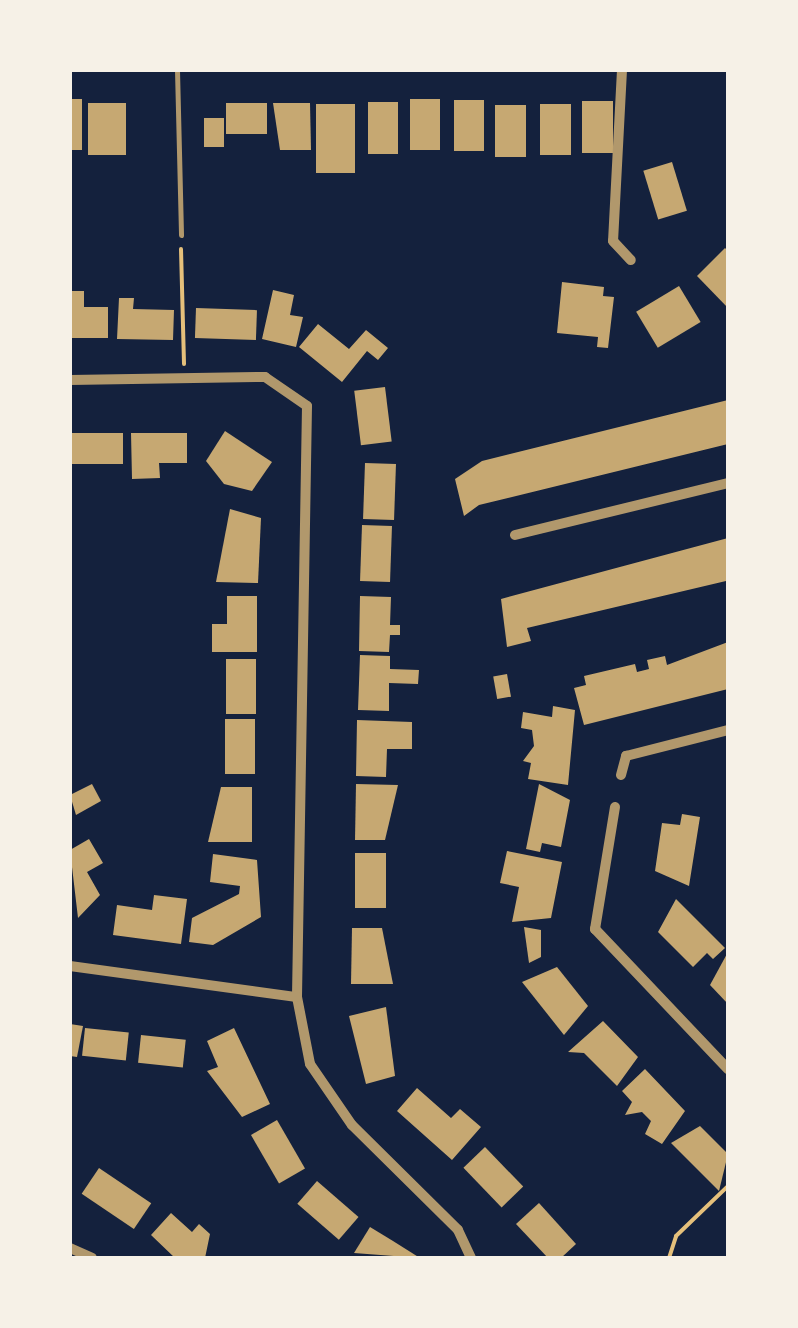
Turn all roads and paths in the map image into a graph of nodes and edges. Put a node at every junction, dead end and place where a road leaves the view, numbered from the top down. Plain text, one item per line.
1 (177, 70) edge
2 (622, 70) edge
3 (181, 236) joint
4 (632, 260) dead end
5 (184, 374) junction
6 (70, 380) edge
7 (728, 482) edge
8 (515, 534) dead end
9 (728, 730) edge
10 (621, 775) dead end
11 (615, 807) dead end
12 (70, 966) edge
13 (297, 996) junction
14 (728, 1069) edge
15 (728, 1186) edge
16 (70, 1248) edge
17 (92, 1258) edge
18 (471, 1258) edge
19 (670, 1258) edge

1 - 3 lane
2 - 4 street
3 - 5 path
5 - 6 street
5 - 13 street
7 - 8 street
9 - 10 street
11 - 14 street
12 - 13 street
13 - 18 street
15 - 19 path
16 - 17 street

